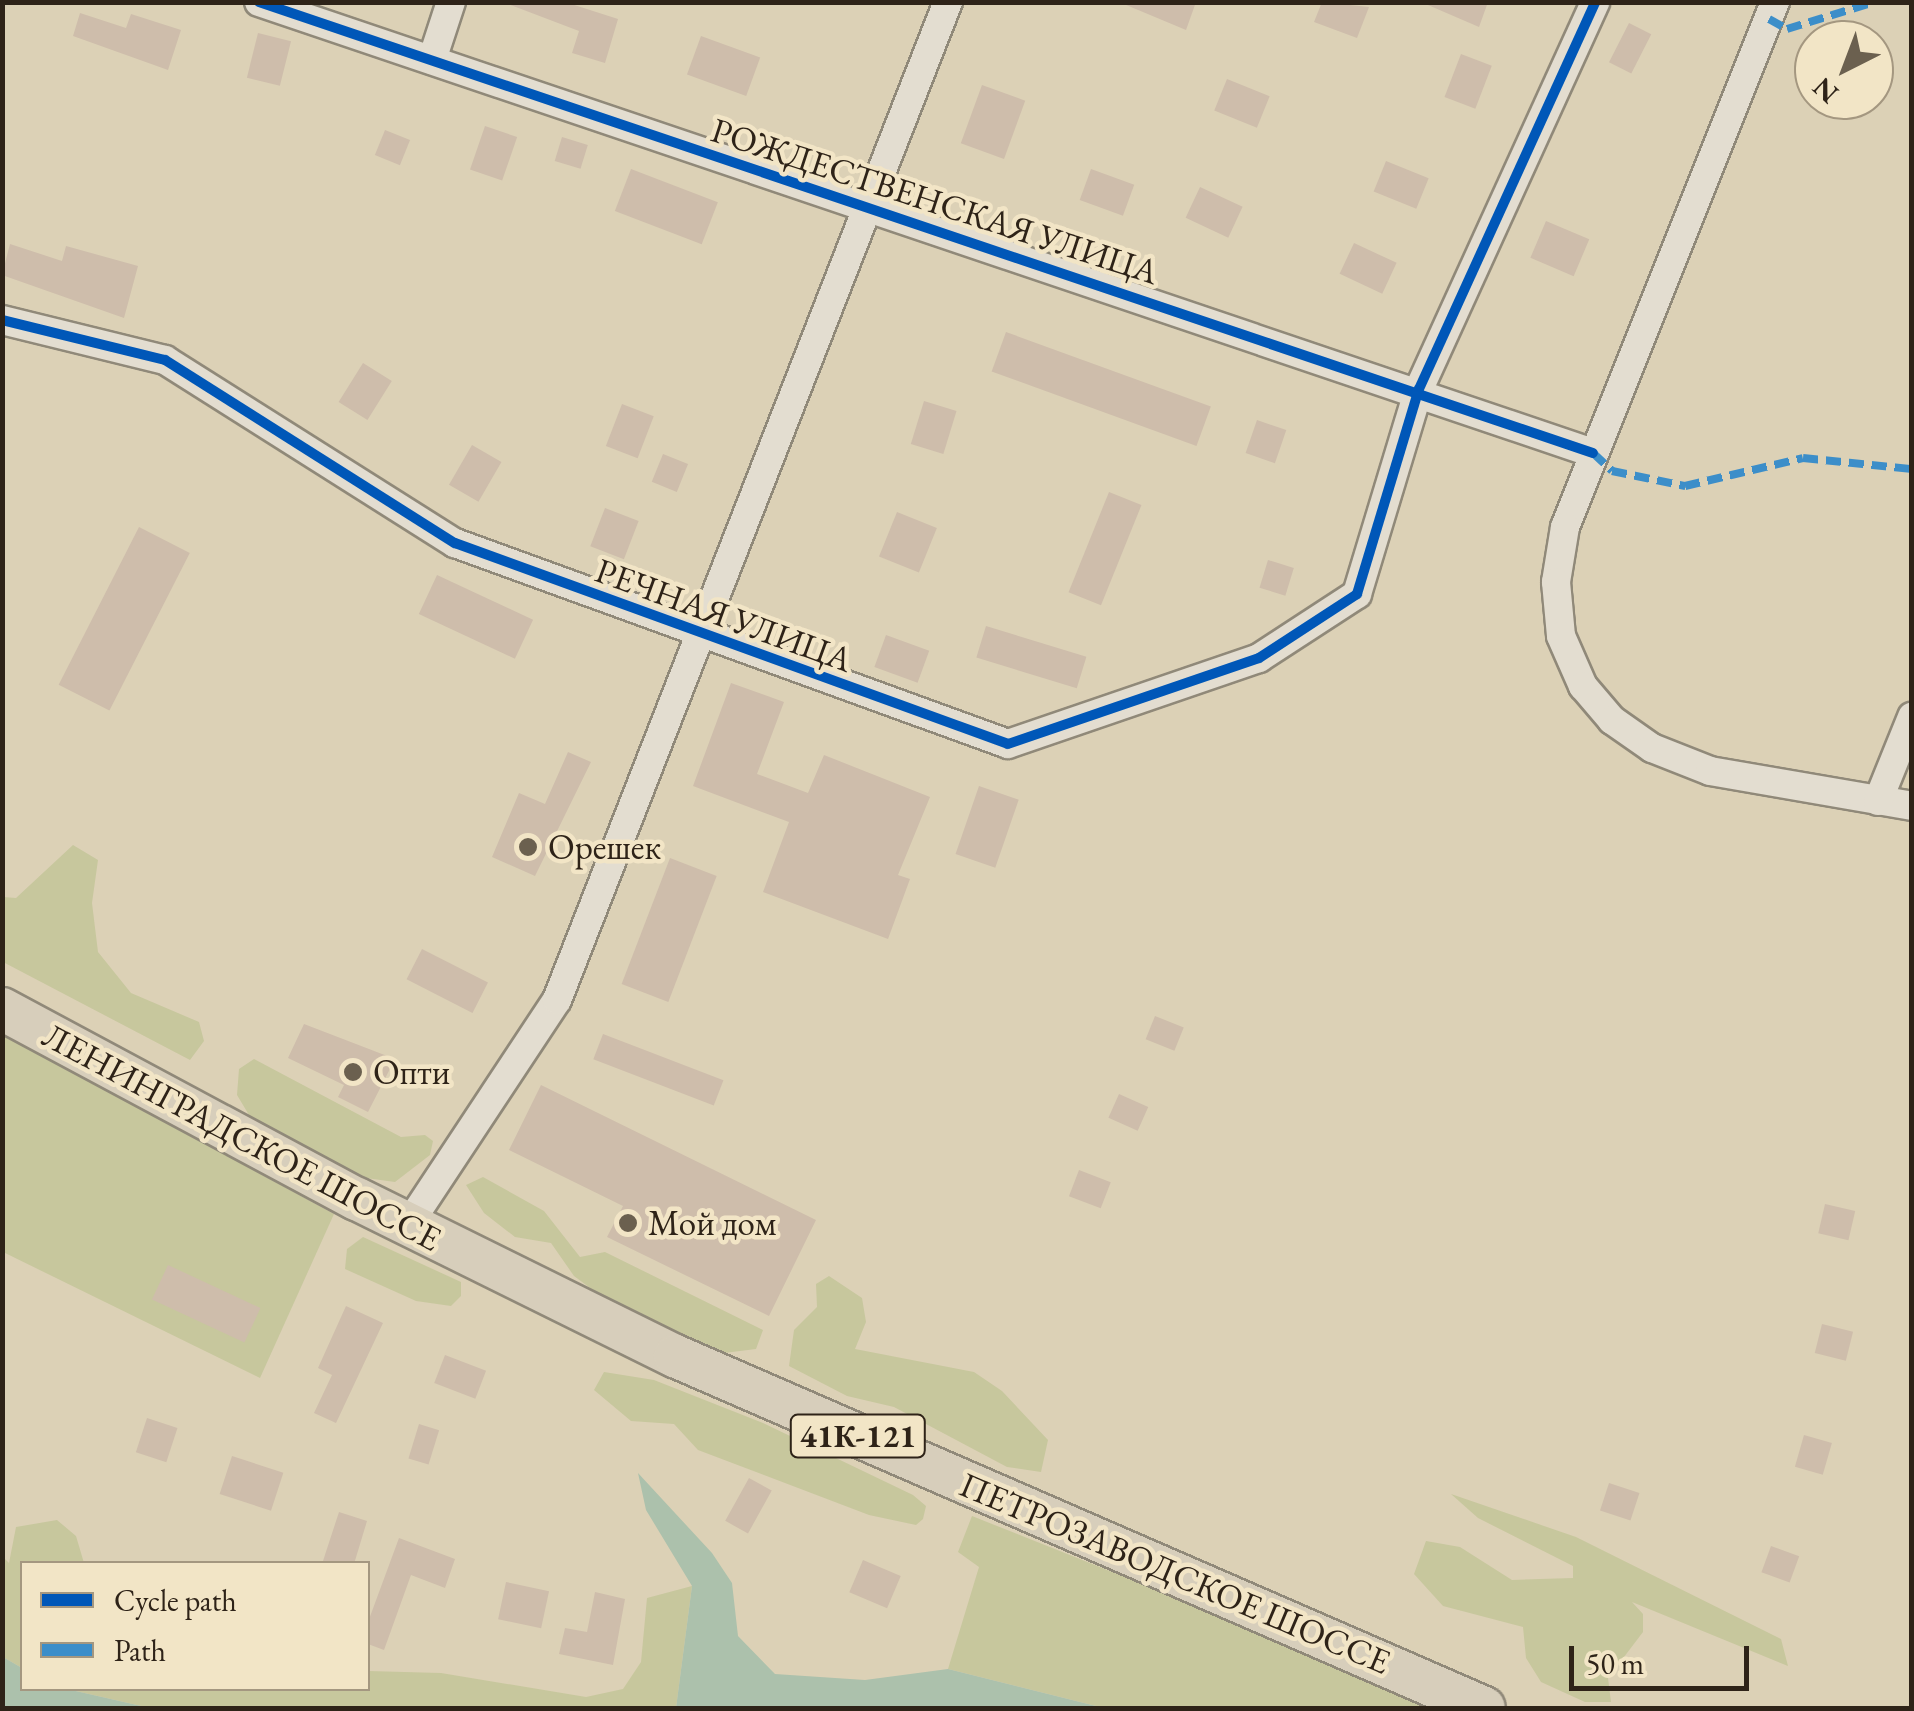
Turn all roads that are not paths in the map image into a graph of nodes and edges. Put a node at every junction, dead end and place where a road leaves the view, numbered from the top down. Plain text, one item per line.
1 (260, 2) edge
2 (451, 2) edge
3 (948, 2) edge
4 (1595, 2) edge
5 (1776, 2) edge
6 (432, 60) junction
7 (868, 208) junction
8 (2, 320) edge
9 (1419, 390) junction
10 (1593, 454) junction
11 (700, 638) junction
12 (1912, 716) edge
13 (1878, 801) junction
14 (1912, 806) edge
15 (2, 1009) edge
16 (408, 1225) junction
17 (484, 1263) joint
18 (1484, 1708) edge

1 - 6 street, РОЖДЕСТВЕНСКАЯ УЛИЦА
2 - 6 street
3 - 7 street
4 - 9 street, РЕЧНАЯ УЛИЦА
5 - 10 street
6 - 7 street, РОЖДЕСТВЕНСКАЯ УЛИЦА
7 - 9 street, РОЖДЕСТВЕНСКАЯ УЛИЦА
7 - 11 street
8 - 11 street, РЕЧНАЯ УЛИЦА
9 - 10 street, РОЖДЕСТВЕНСКАЯ УЛИЦА
9 - 11 street, РЕЧНАЯ УЛИЦА
10 - 13 street
11 - 16 street
12 - 13 street
13 - 14 street
15 - 16 main road, ЛЕНИНГРАДСКОЕ ШОССЕ / 41К-121
16 - 17 main road, ЛЕНИНГРАДСКОЕ ШОССЕ / 41К-121
17 - 18 main road, ПЕТРОЗАВОДСКОЕ ШОССЕ / 41К-121

